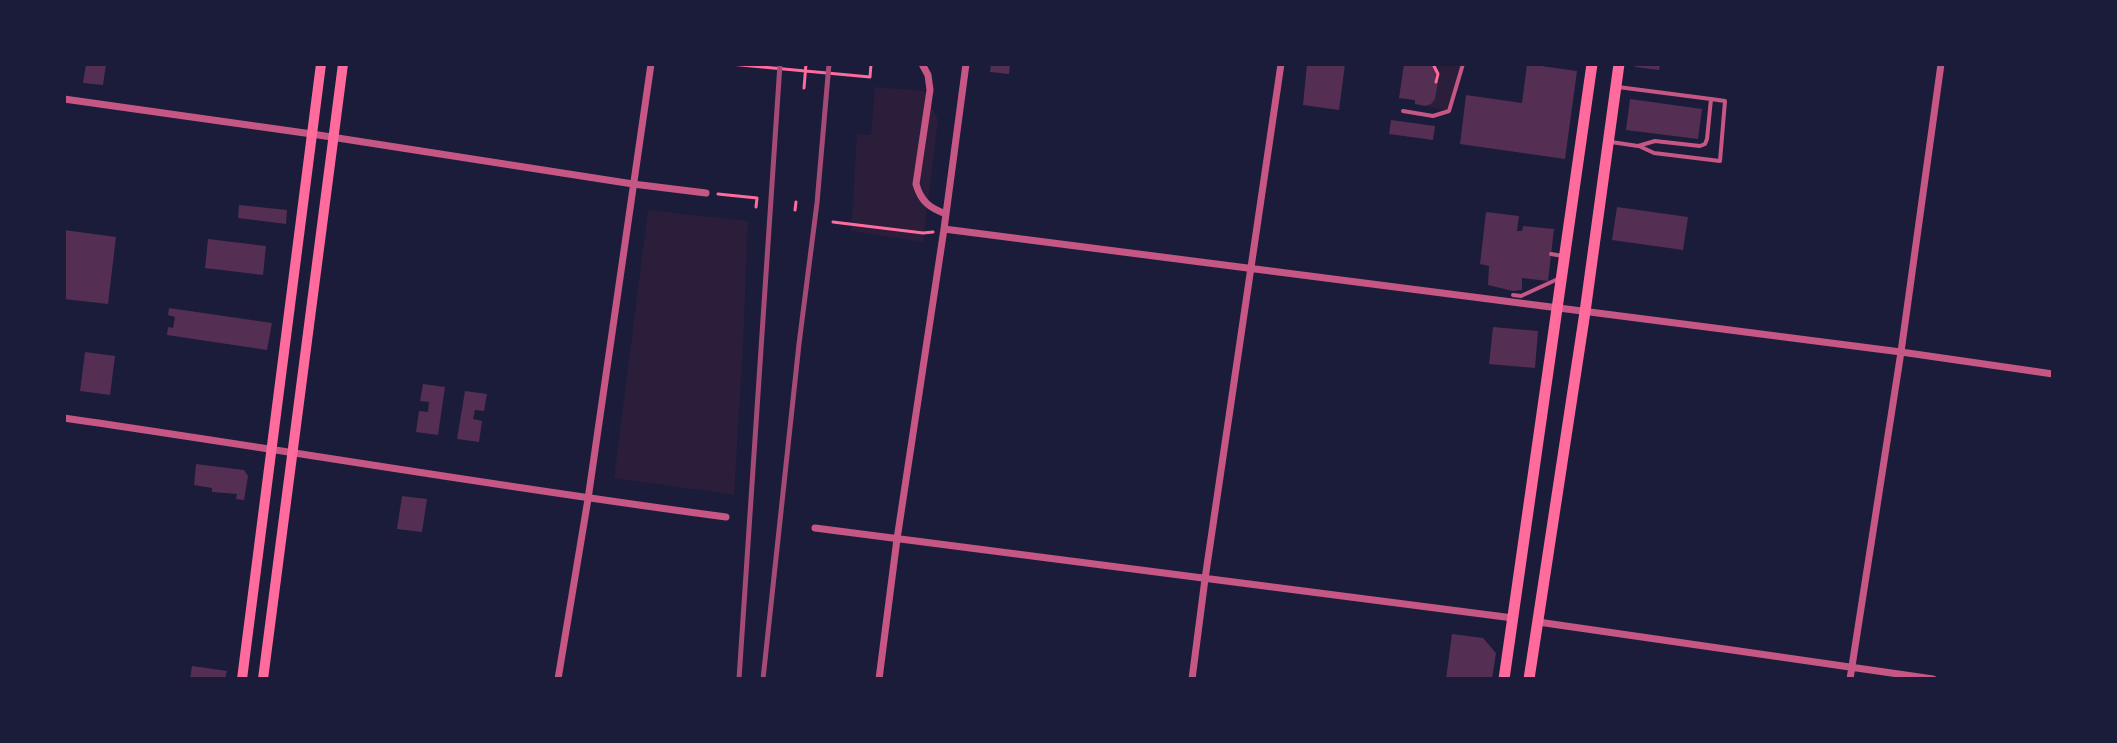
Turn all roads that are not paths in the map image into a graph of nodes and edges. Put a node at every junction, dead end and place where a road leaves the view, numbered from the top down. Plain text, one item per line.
1 (321, 64) edge
2 (343, 64) edge
3 (651, 64) edge
4 (922, 64) edge
5 (966, 64) edge
6 (1281, 64) edge
7 (1463, 64) edge
8 (1592, 64) edge
9 (1619, 64) edge
10 (1941, 64) edge
11 (1616, 87) junction
12 (64, 99) edge
13 (1711, 99) junction
14 (1403, 111) dead end
15 (312, 134) junction
16 (333, 138) junction
17 (1609, 142) junction
18 (1638, 146) junction
19 (633, 184) junction
20 (706, 193) road end
21 (946, 214) junction
22 (944, 229) junction
23 (1551, 254) dead end
24 (1565, 256) junction
25 (1251, 269) junction
26 (1562, 277) junction
27 (1512, 296) junction
28 (1558, 308) junction
29 (1585, 312) junction
30 (1901, 352) junction
31 (2053, 374) edge
32 (64, 418) edge
33 (271, 448) junction
34 (292, 452) junction
35 (588, 499) junction
36 (726, 517) dead end
37 (815, 528) dead end
38 (897, 539) junction
39 (1205, 579) junction
40 (1513, 618) junction
41 (1538, 622) junction
42 (1852, 667) junction
43 (242, 679) edge
44 (263, 679) edge
45 (558, 679) edge
46 (879, 679) edge
47 (1192, 679) edge
48 (1504, 679) edge
49 (1529, 679) edge
50 (1850, 679) edge
51 (1933, 679) edge

1 - 15 main road
2 - 16 main road
3 - 19 street
4 - 21 street
5 - 21 street
6 - 25 street
7 - 14 lane
8 - 24 main road
9 - 11 main road
10 - 30 street
11 - 13 lane
11 - 17 main road
12 - 15 street
13 - 18 lane
13 - 18 lane
15 - 16 street
15 - 33 main road
16 - 19 street
16 - 34 main road
17 - 18 lane
17 - 29 main road
19 - 20 street
19 - 35 street
21 - 22 street
22 - 25 street
22 - 38 street
23 - 24 lane
24 - 26 main road
25 - 27 street
25 - 39 street
26 - 27 lane
26 - 28 main road
27 - 28 street
28 - 29 street
28 - 40 main road
29 - 30 street
29 - 41 main road
30 - 31 street
30 - 42 street
32 - 33 street
33 - 34 street
33 - 43 main road
34 - 35 street
34 - 44 main road
35 - 36 street
35 - 45 street
37 - 38 street
38 - 39 street
38 - 46 street
39 - 40 street
39 - 47 street
40 - 48 main road
41 - 42 street
41 - 49 main road
42 - 50 street
42 - 51 street

